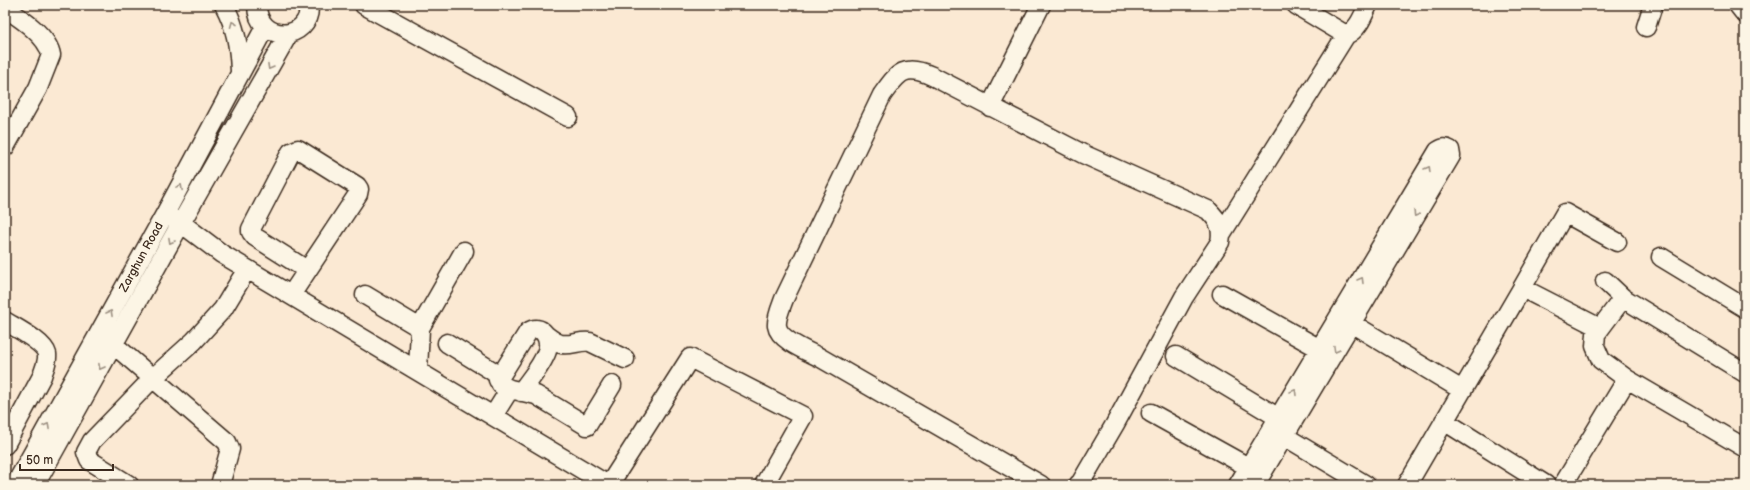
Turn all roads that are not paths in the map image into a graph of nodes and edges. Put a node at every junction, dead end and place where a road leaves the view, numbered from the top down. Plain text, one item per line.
1 (224, 5) edge
2 (257, 5) edge
3 (309, 5) edge
4 (364, 5) edge
5 (1041, 5) edge
6 (1296, 5) edge
7 (1368, 5) edge
8 (1654, 5) edge
9 (1738, 5) edge
10 (5, 8) edge
11 (1745, 14) edge
12 (265, 27) junction
13 (1646, 27) dead end
14 (289, 33) junction
15 (1346, 35) junction
16 (240, 72) junction
17 (990, 107) junction
18 (568, 117) dead end
19 (5, 147) edge
20 (165, 214) junction
21 (181, 223) junction
22 (1222, 233) junction
23 (1617, 242) dead end
24 (464, 252) dead end
25 (1661, 257) dead end
26 (307, 270) junction
27 (241, 279) dead end
28 (1605, 281) dead end
29 (1522, 288) junction
30 (1222, 294) dead end
31 (291, 295) junction
32 (365, 295) dead end
33 (1623, 298) junction
34 (1745, 308) edge
35 (1346, 318) junction
36 (5, 321) edge
37 (420, 328) junction
38 (1600, 328) junction
39 (547, 336) junction
40 (447, 342) dead end
41 (113, 344) junction
42 (1320, 349) junction
43 (1176, 356) dead end
44 (625, 359) dead end
45 (418, 371) junction
46 (1745, 373) edge
47 (153, 378) junction
48 (1627, 379) junction
49 (612, 385) dead end
50 (510, 387) junction
51 (1462, 390) junction
52 (1151, 413) dead end
53 (493, 416) junction
54 (1444, 421) junction
55 (1278, 428) junction
56 (5, 446) edge
57 (1745, 448) edge
58 (1248, 480) edge
59 (15, 485) edge
60 (35, 485) edge
61 (129, 485) edge
62 (220, 485) edge
63 (608, 485) edge
64 (764, 485) edge
65 (1041, 485) edge
66 (1078, 485) edge
67 (1366, 485) edge
68 (1407, 485) edge
69 (1546, 485) edge
70 (1563, 485) edge

16 -> 1 street
2 - 12 street
3 - 14 street
4 - 18 street
5 - 17 street
6 - 15 street
7 - 15 street
8 - 13 street
9 - 11 street
10 - 19 street
12 - 14 street
12 - 16 street, Zarghun Road
14 -> 21 street
15 - 22 street
20 -> 16 street, Zarghun Road
17 - 22 street
17 - 65 street
20 - 21 street
59 -> 20 street, Zarghun Road
21 - 31 street
21 -> 41 street
22 - 66 street
23 - 29 street
24 - 37 street
25 - 34 street
26 - 26 street
26 - 31 street
27 - 47 street
28 - 33 street
29 - 38 street
29 - 51 street
30 - 42 street
31 - 45 street
32 - 37 street
33 - 38 street
33 - 46 street
35 -> 35 street
35 - 42 street
35 - 51 street
35 -> 55 street
36 - 56 street
37 - 45 street
38 - 48 street
39 - 44 street
39 - 50 street
39 - 50 street
40 - 50 street
41 - 47 street
41 -> 60 street
55 -> 42 street
43 - 55 street
45 - 53 street
47 - 61 street
47 - 62 street
48 - 57 street
48 - 70 street
49 - 50 street
50 - 53 street
51 - 54 street
52 - 58 street
53 - 63 street
54 - 68 street
54 - 69 street
55 - 58 street
55 - 67 street
63 - 64 street

